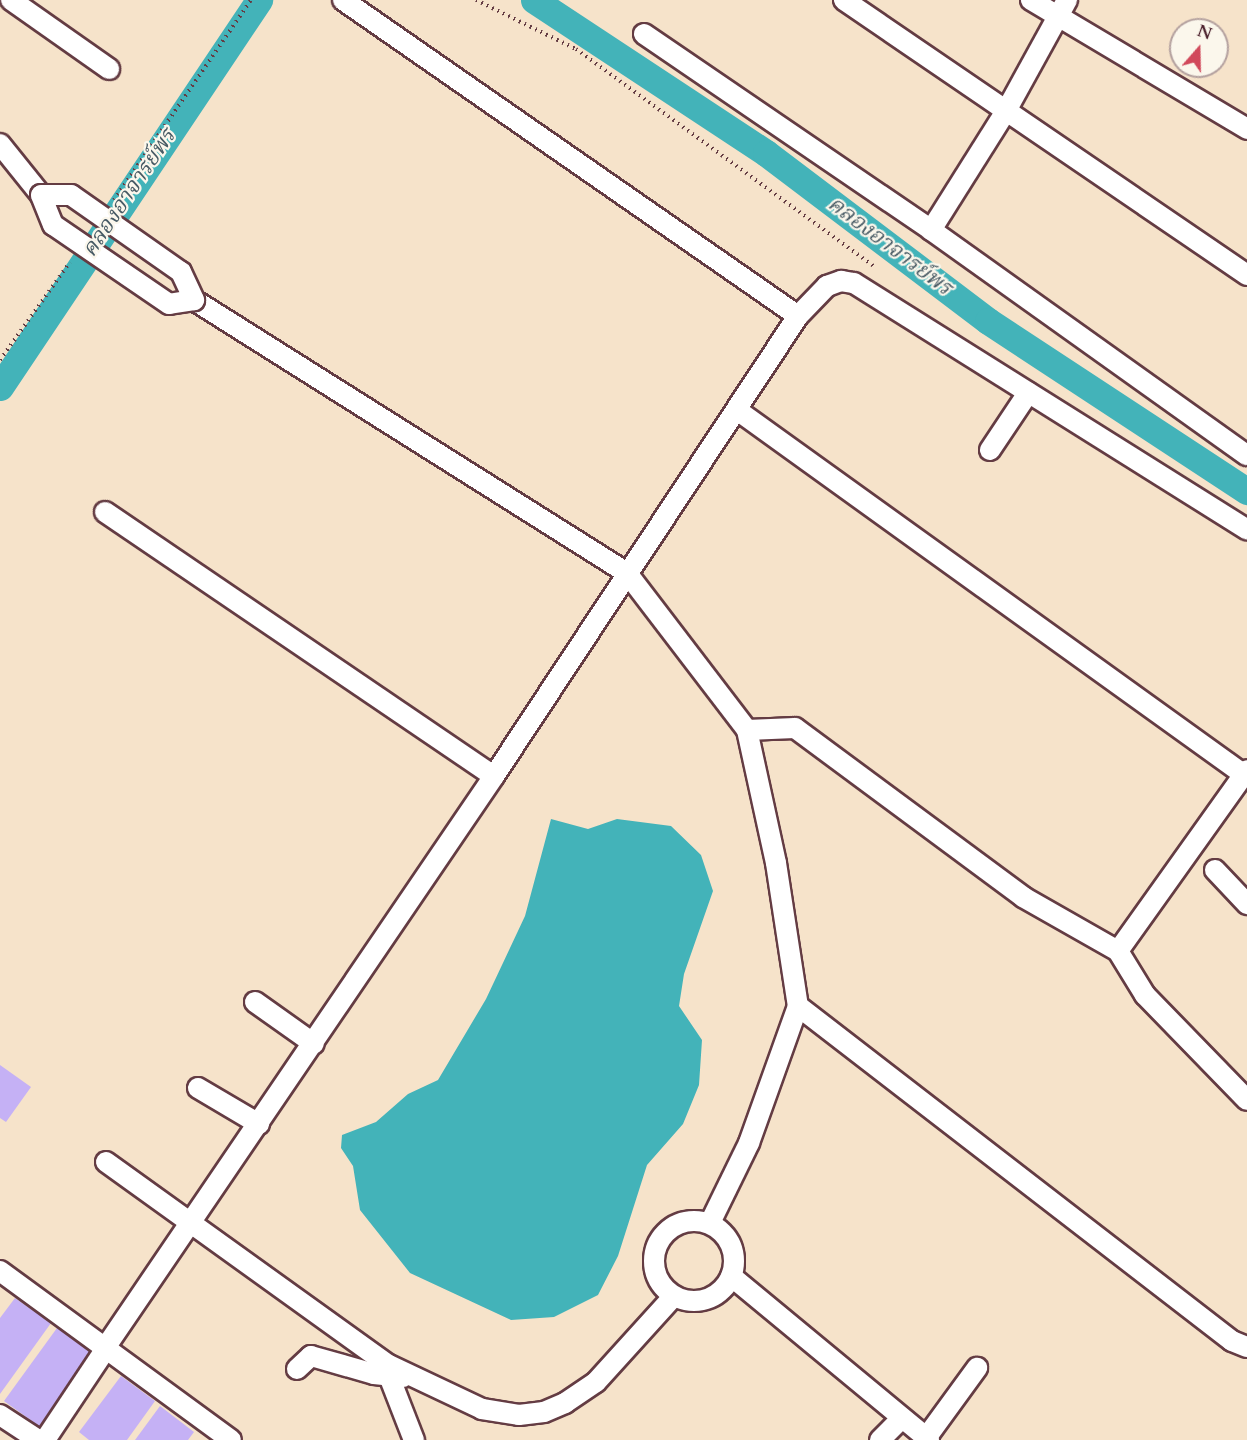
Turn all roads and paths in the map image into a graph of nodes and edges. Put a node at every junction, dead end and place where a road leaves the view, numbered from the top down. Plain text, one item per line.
1 (11, 0) edge
2 (251, 0) edge
3 (343, 0) edge
4 (476, 0) edge
5 (844, 0) edge
6 (1030, 0) edge
7 (1062, 8) edge
8 (644, 34) dead end
9 (109, 69) dead end
10 (1006, 111) junction
11 (1247, 129) edge
12 (0, 144) edge
13 (41, 195) junction
14 (110, 207) dead end
15 (931, 230) junction
16 (76, 254) dead end
17 (885, 274) dead end
18 (1247, 275) edge
19 (194, 300) junction
20 (798, 316) junction
21 (0, 360) edge
22 (1028, 393) junction
23 (737, 410) junction
24 (990, 450) dead end
25 (1247, 455) edge
26 (105, 512) dead end
27 (1247, 530) edge
28 (627, 573) junction
29 (747, 730) junction
30 (1245, 772) edge
31 (494, 776) junction
32 (1215, 870) dead end
33 (1247, 904) edge
34 (1118, 951) junction
35 (255, 1002) dead end
36 (798, 1006) junction
37 (314, 1044) junction
38 (198, 1088) dead end
39 (1247, 1100) edge
40 (260, 1124) junction
41 (106, 1162) dead end
42 (193, 1223) junction
43 (710, 1223) junction
44 (0, 1271) edge
45 (732, 1276) junction
46 (674, 1296) junction
47 (1247, 1347) edge
48 (103, 1352) junction
49 (977, 1368) dead end
50 (297, 1369) dead end
51 (389, 1376) junction
52 (411, 1377) junction
53 (0, 1415) edge
54 (901, 1419) junction
55 (928, 1439) edge
56 (38, 1440) edge
57 (45, 1440) edge
58 (231, 1440) edge
59 (414, 1440) edge
60 (880, 1440) edge

1 - 9 street
2 - 14 path
3 - 20 street
4 - 17 path
5 - 10 street
6 - 7 street
7 - 10 street
7 - 11 street
8 - 15 street
10 - 15 street
10 - 18 street
12 - 13 street
13 - 19 street, bridge
13 - 19 street, bridge
15 - 25 street
16 - 21 path
19 - 28 street
20 - 22 street
20 - 23 street
22 - 24 street
22 - 27 street
23 - 28 street
23 - 30 street
26 - 31 street
28 - 29 street
28 - 31 street
29 - 34 street
29 - 36 street
30 - 34 street
31 - 37 street
32 - 33 street
34 - 39 street
35 - 37 street
36 - 43 street
36 - 47 street
37 - 40 street
38 - 40 street
40 - 42 street
41 - 42 street
42 - 48 street
42 - 52 street
43 - 45 street
43 - 46 street
44 - 48 street
45 - 46 street
45 - 54 street
46 - 52 street
48 - 57 street
48 - 58 street
49 - 55 street
50 - 51 street
51 - 52 street
51 - 59 street
53 - 56 street
54 - 55 street
54 - 60 street

